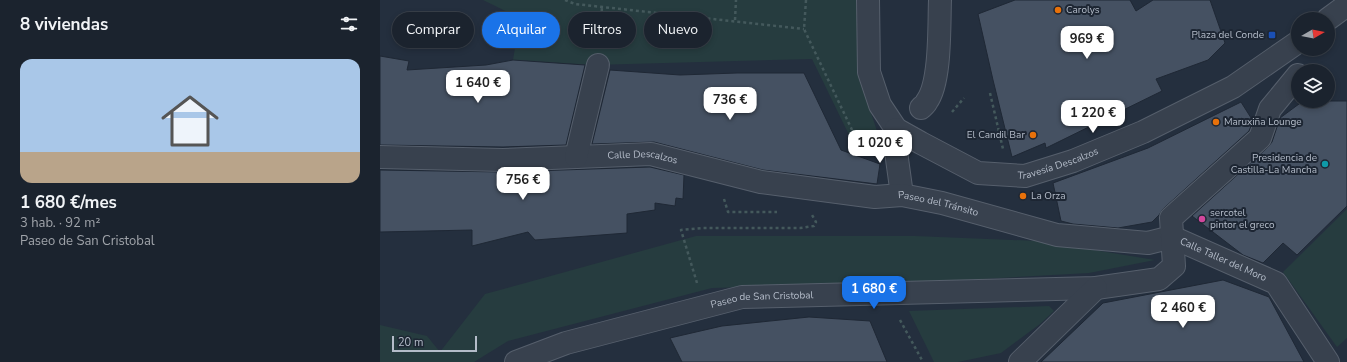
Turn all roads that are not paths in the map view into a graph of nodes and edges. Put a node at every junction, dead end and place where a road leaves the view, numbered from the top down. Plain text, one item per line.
1 (868, 0) edge
2 (940, 0) edge
3 (1347, 5) edge
4 (1335, 14) edge
5 (1291, 47) edge
6 (598, 65) road end
7 (1291, 84) edge
8 (921, 108) dead end
9 (896, 129) junction
10 (576, 157) junction
11 (380, 158) edge
12 (902, 195) junction
13 (1172, 237) junction
14 (1096, 288) junction
15 (516, 362) edge
16 (1020, 362) edge
17 (1328, 362) edge

1 - 9 street
2 - 8 street
3 - 4 street
5 - 9 street, Travesía Descalzos
6 - 10 street
7 - 13 street
9 - 12 street, Paseo del Tránsito
10 - 11 street, Calle Descalzos
10 - 12 street, Calle Descalzos
12 - 13 street, Paseo del Tránsito
13 - 14 street, Paseo de San Cristobal
13 - 17 street, Calle Taller del Moro
14 - 15 street, Paseo de San Cristobal
14 - 16 street

